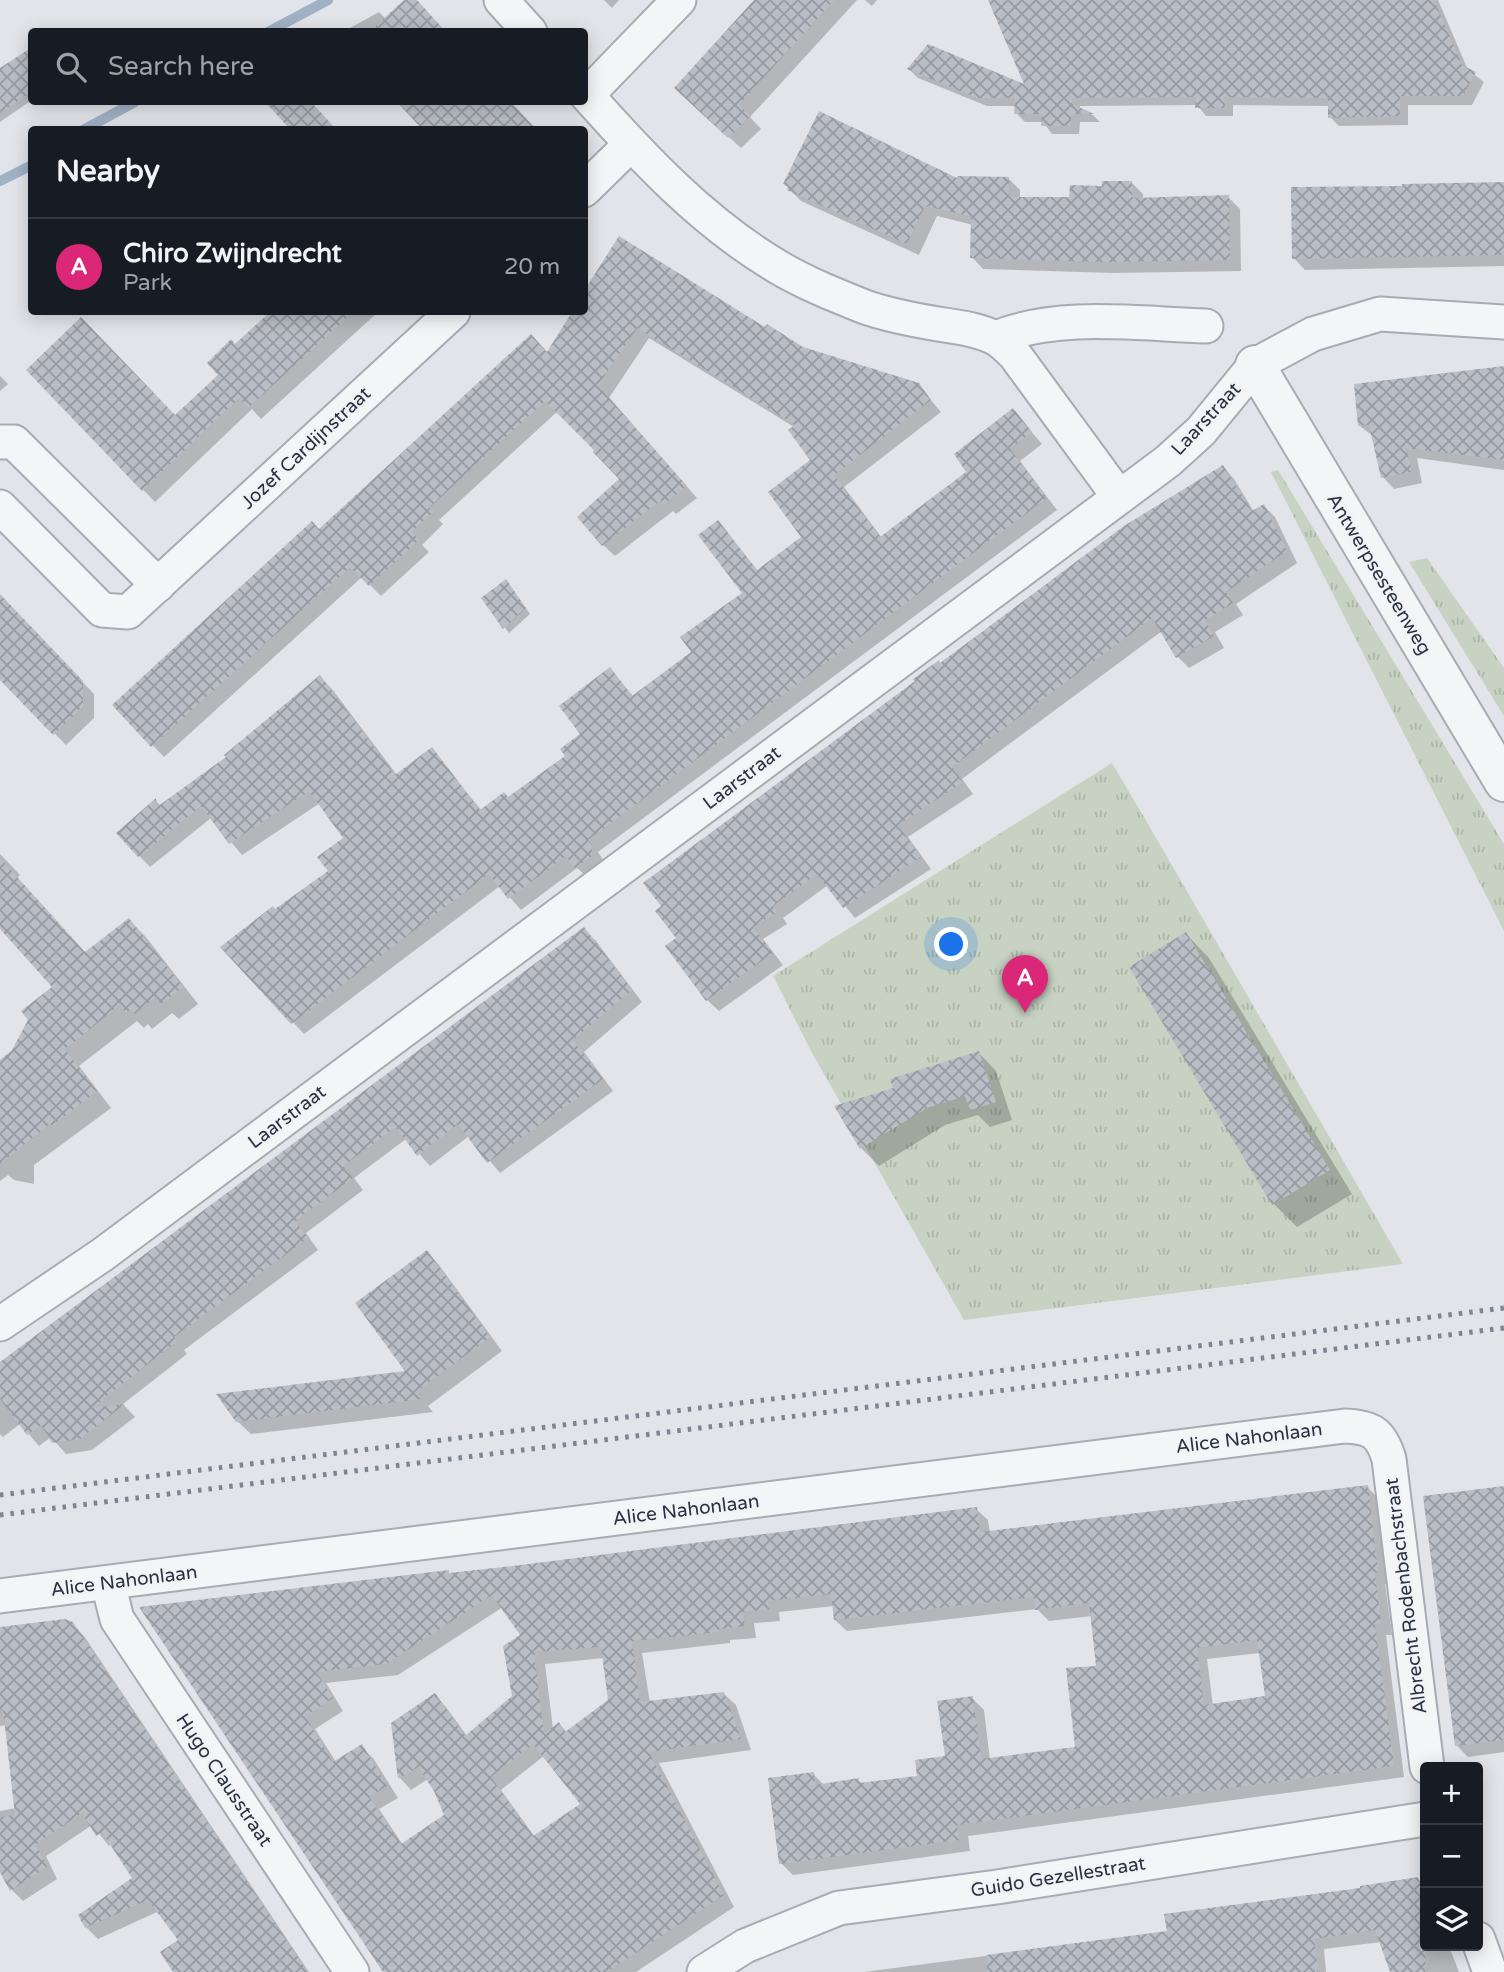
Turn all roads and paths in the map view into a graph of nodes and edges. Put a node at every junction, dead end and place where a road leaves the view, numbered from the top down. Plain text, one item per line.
1 (501, 0) edge
2 (680, 0) edge
3 (526, 28) edge
4 (588, 92) edge
5 (588, 96) edge
6 (631, 145) junction
7 (588, 186) edge
8 (450, 315) edge
9 (1504, 322) edge
10 (1206, 326) dead end
11 (996, 338) junction
12 (1255, 365) junction
13 (0, 442) edge
14 (1119, 497) junction
15 (0, 507) edge
16 (159, 585) junction
17 (1504, 782) edge
18 (0, 1324) edge
19 (1371, 1430) joint
20 (108, 1583) junction
21 (0, 1596) edge
22 (1426, 1762) edge
23 (1420, 1820) edge
24 (1482, 1951) edge
25 (352, 1972) edge
26 (704, 1972) edge
27 (1490, 1972) edge

1 - 3 street
2 - 4 street
5 - 6 street
6 - 7 street
6 - 11 street
8 - 16 street, Jozef Cardijnstraat
9 - 12 street, Laarstraat
10 - 11 street
11 - 14 street
12 - 14 street, Laarstraat
12 - 17 street, Antwerpsesteenweg
13 - 16 street
14 - 18 street, Laarstraat
15 - 16 street, Jozef Cardijnstraat
19 - 20 street, Alice Nahonlaan
19 - 22 street, Albrecht Rodenbachstraat
20 - 21 street, Alice Nahonlaan
20 - 25 street, Hugo Clausstraat
23 - 26 street, Guido Gezellestraat
24 - 27 street

